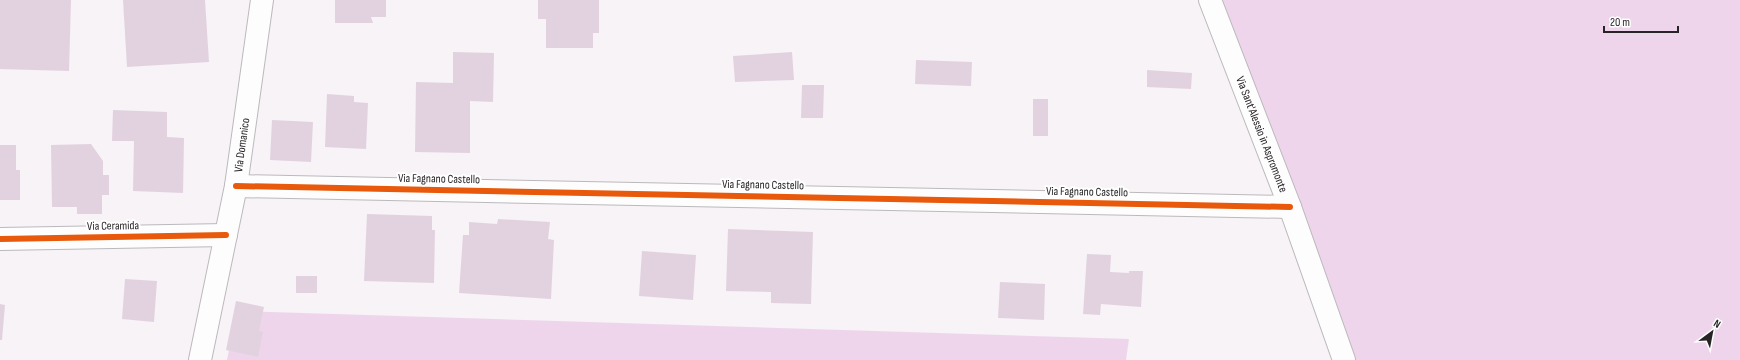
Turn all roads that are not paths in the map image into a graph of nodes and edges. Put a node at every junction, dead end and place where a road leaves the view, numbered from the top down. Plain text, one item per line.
1 (262, 0) edge
2 (1210, 0) edge
3 (236, 186) junction
4 (1290, 207) junction
5 (226, 235) junction
6 (0, 239) edge
7 (200, 360) edge
8 (1344, 360) edge

1 - 3 street, Via Domanico
2 - 4 street, Via Sant'Alessio in Aspromonte
3 - 4 street, Via Fagnano Castello
3 - 5 street, Via Domanico
4 - 8 street, Via Sant'Alessio in Aspromonte
5 - 6 street, Via Ceramida
5 - 7 street, Via Domanico

